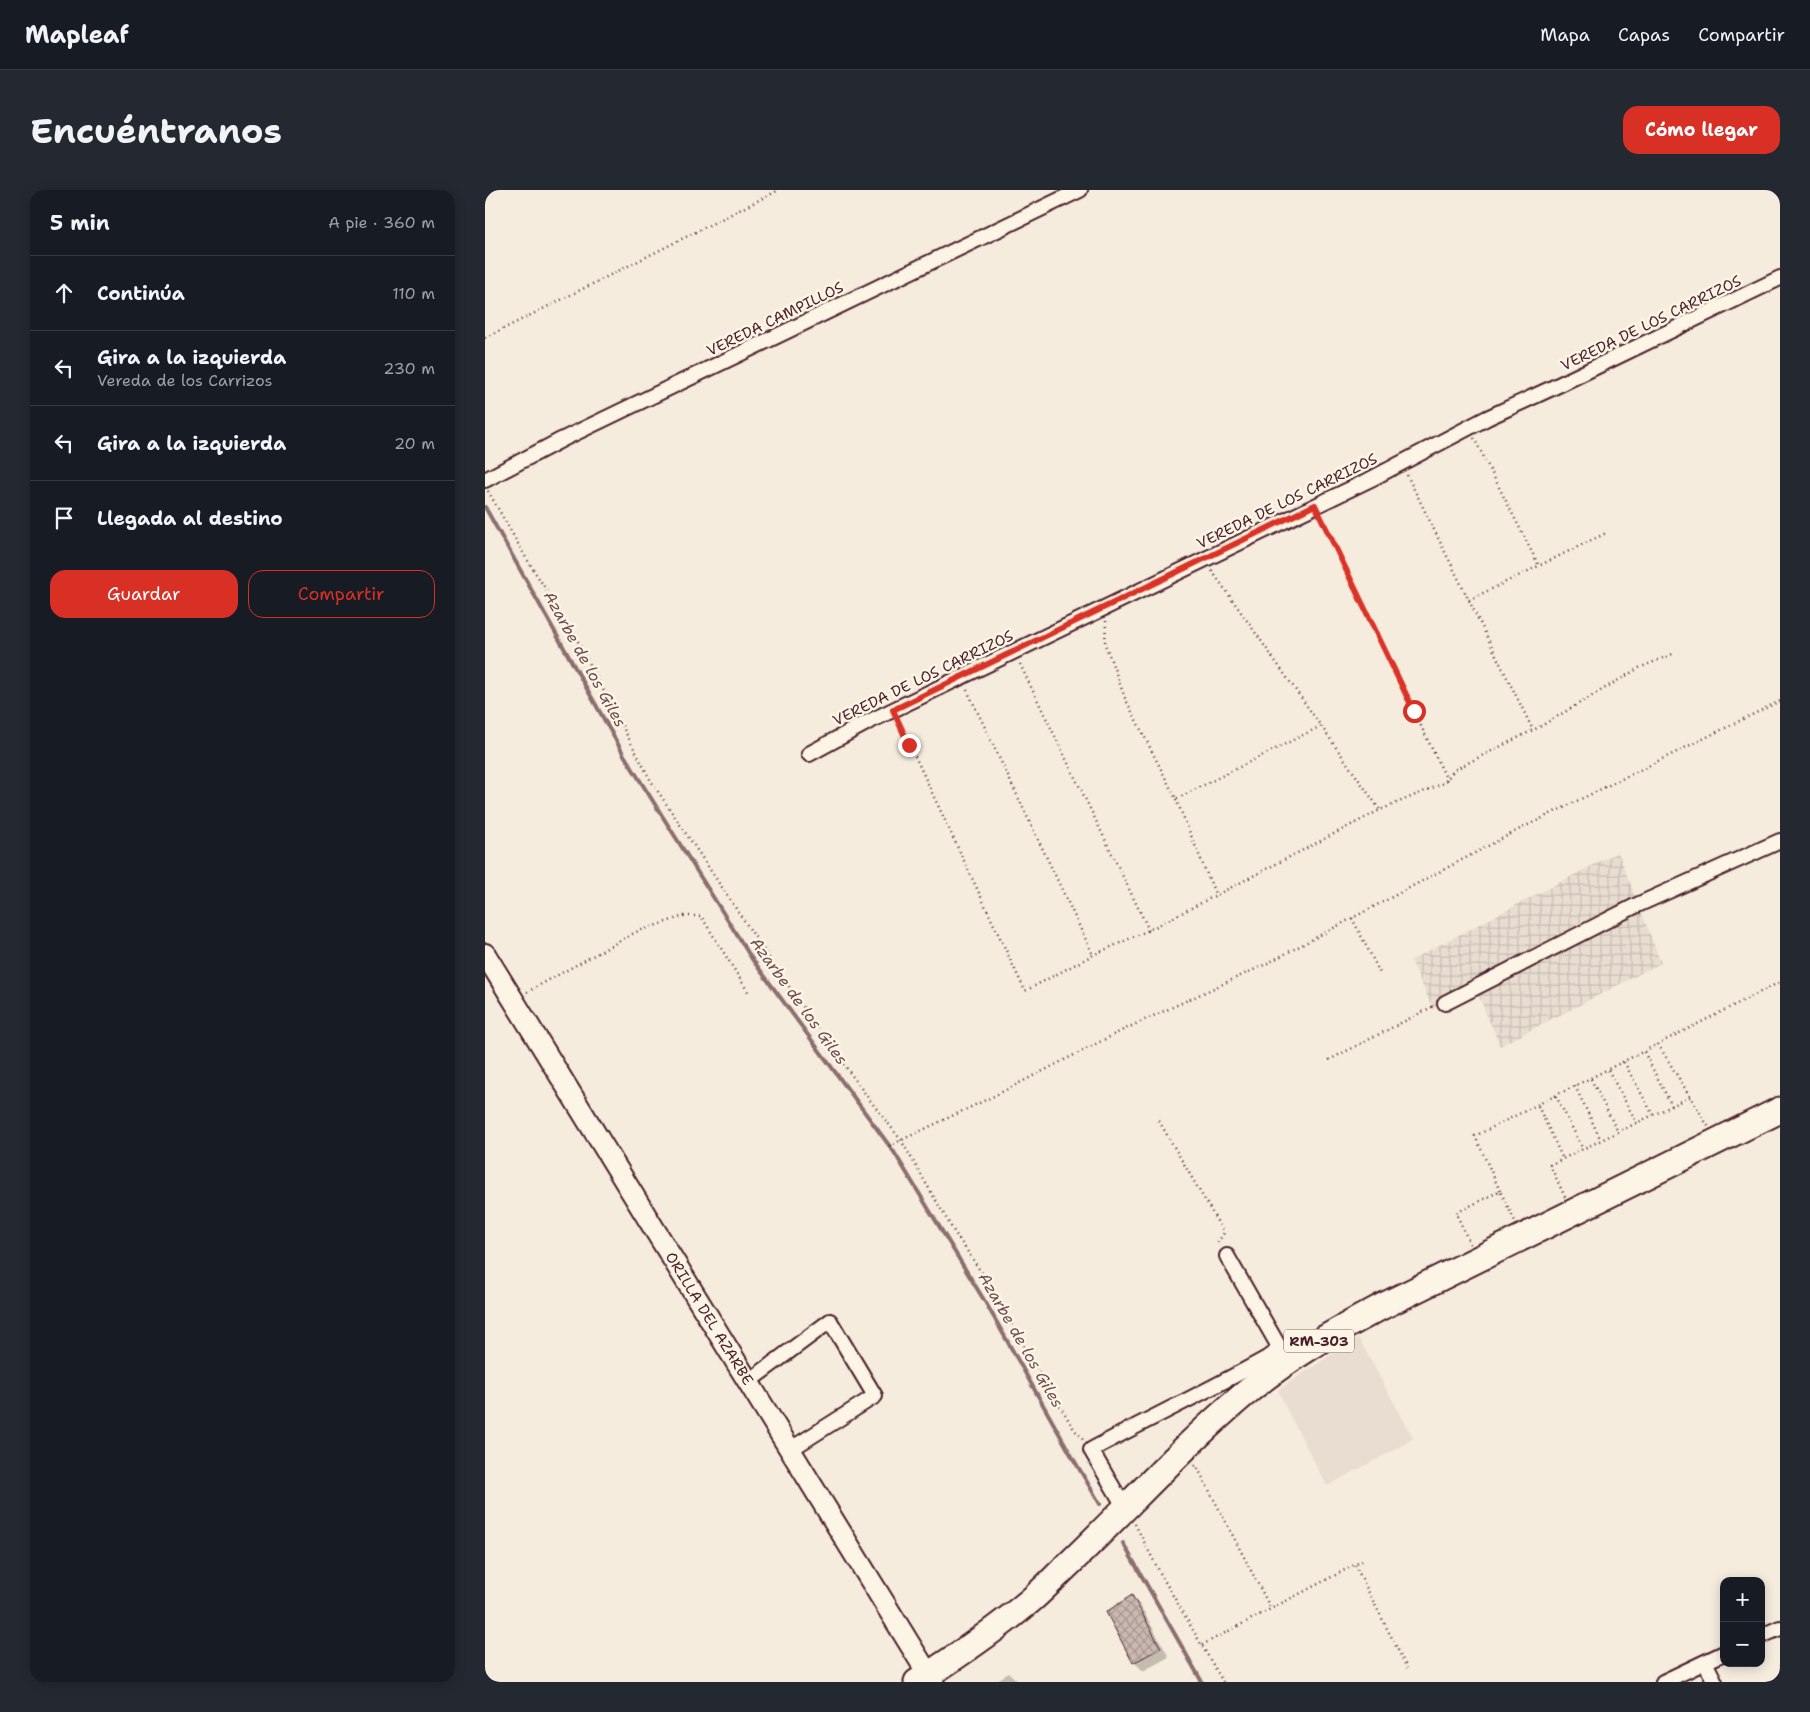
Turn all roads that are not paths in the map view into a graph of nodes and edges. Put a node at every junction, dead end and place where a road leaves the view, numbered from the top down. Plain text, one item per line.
1 (1080, 190) edge
2 (1780, 278) edge
3 (485, 480) edge
4 (809, 754) dead end
5 (1780, 841) edge
6 (485, 954) edge
7 (1445, 1003) road end
8 (1780, 1110) edge
9 (1227, 1256) road end
10 (748, 1382) junction
11 (791, 1449) junction
12 (1125, 1508) junction
13 (1780, 1628) edge
14 (1765, 1634) edge
15 (1720, 1655) edge
16 (1705, 1662) junction
17 (926, 1680) edge
18 (1663, 1682) edge
19 (1715, 1682) edge

1 - 3 street, VEREDA CAMPILLOS
2 - 4 street, VEREDA DE LOS CARRIZOS
5 - 7 street
6 - 10 street, ORILLA DEL AZARBE
8 - 12 highway, RM-303
9 - 12 street
10 - 11 street, ORILLA DEL AZARBE
10 - 11 street
11 - 17 street, ORILLA DEL AZARBE
12 - 17 highway, RM-303
13 - 14 street
15 - 16 street
16 - 18 street
16 - 19 street

